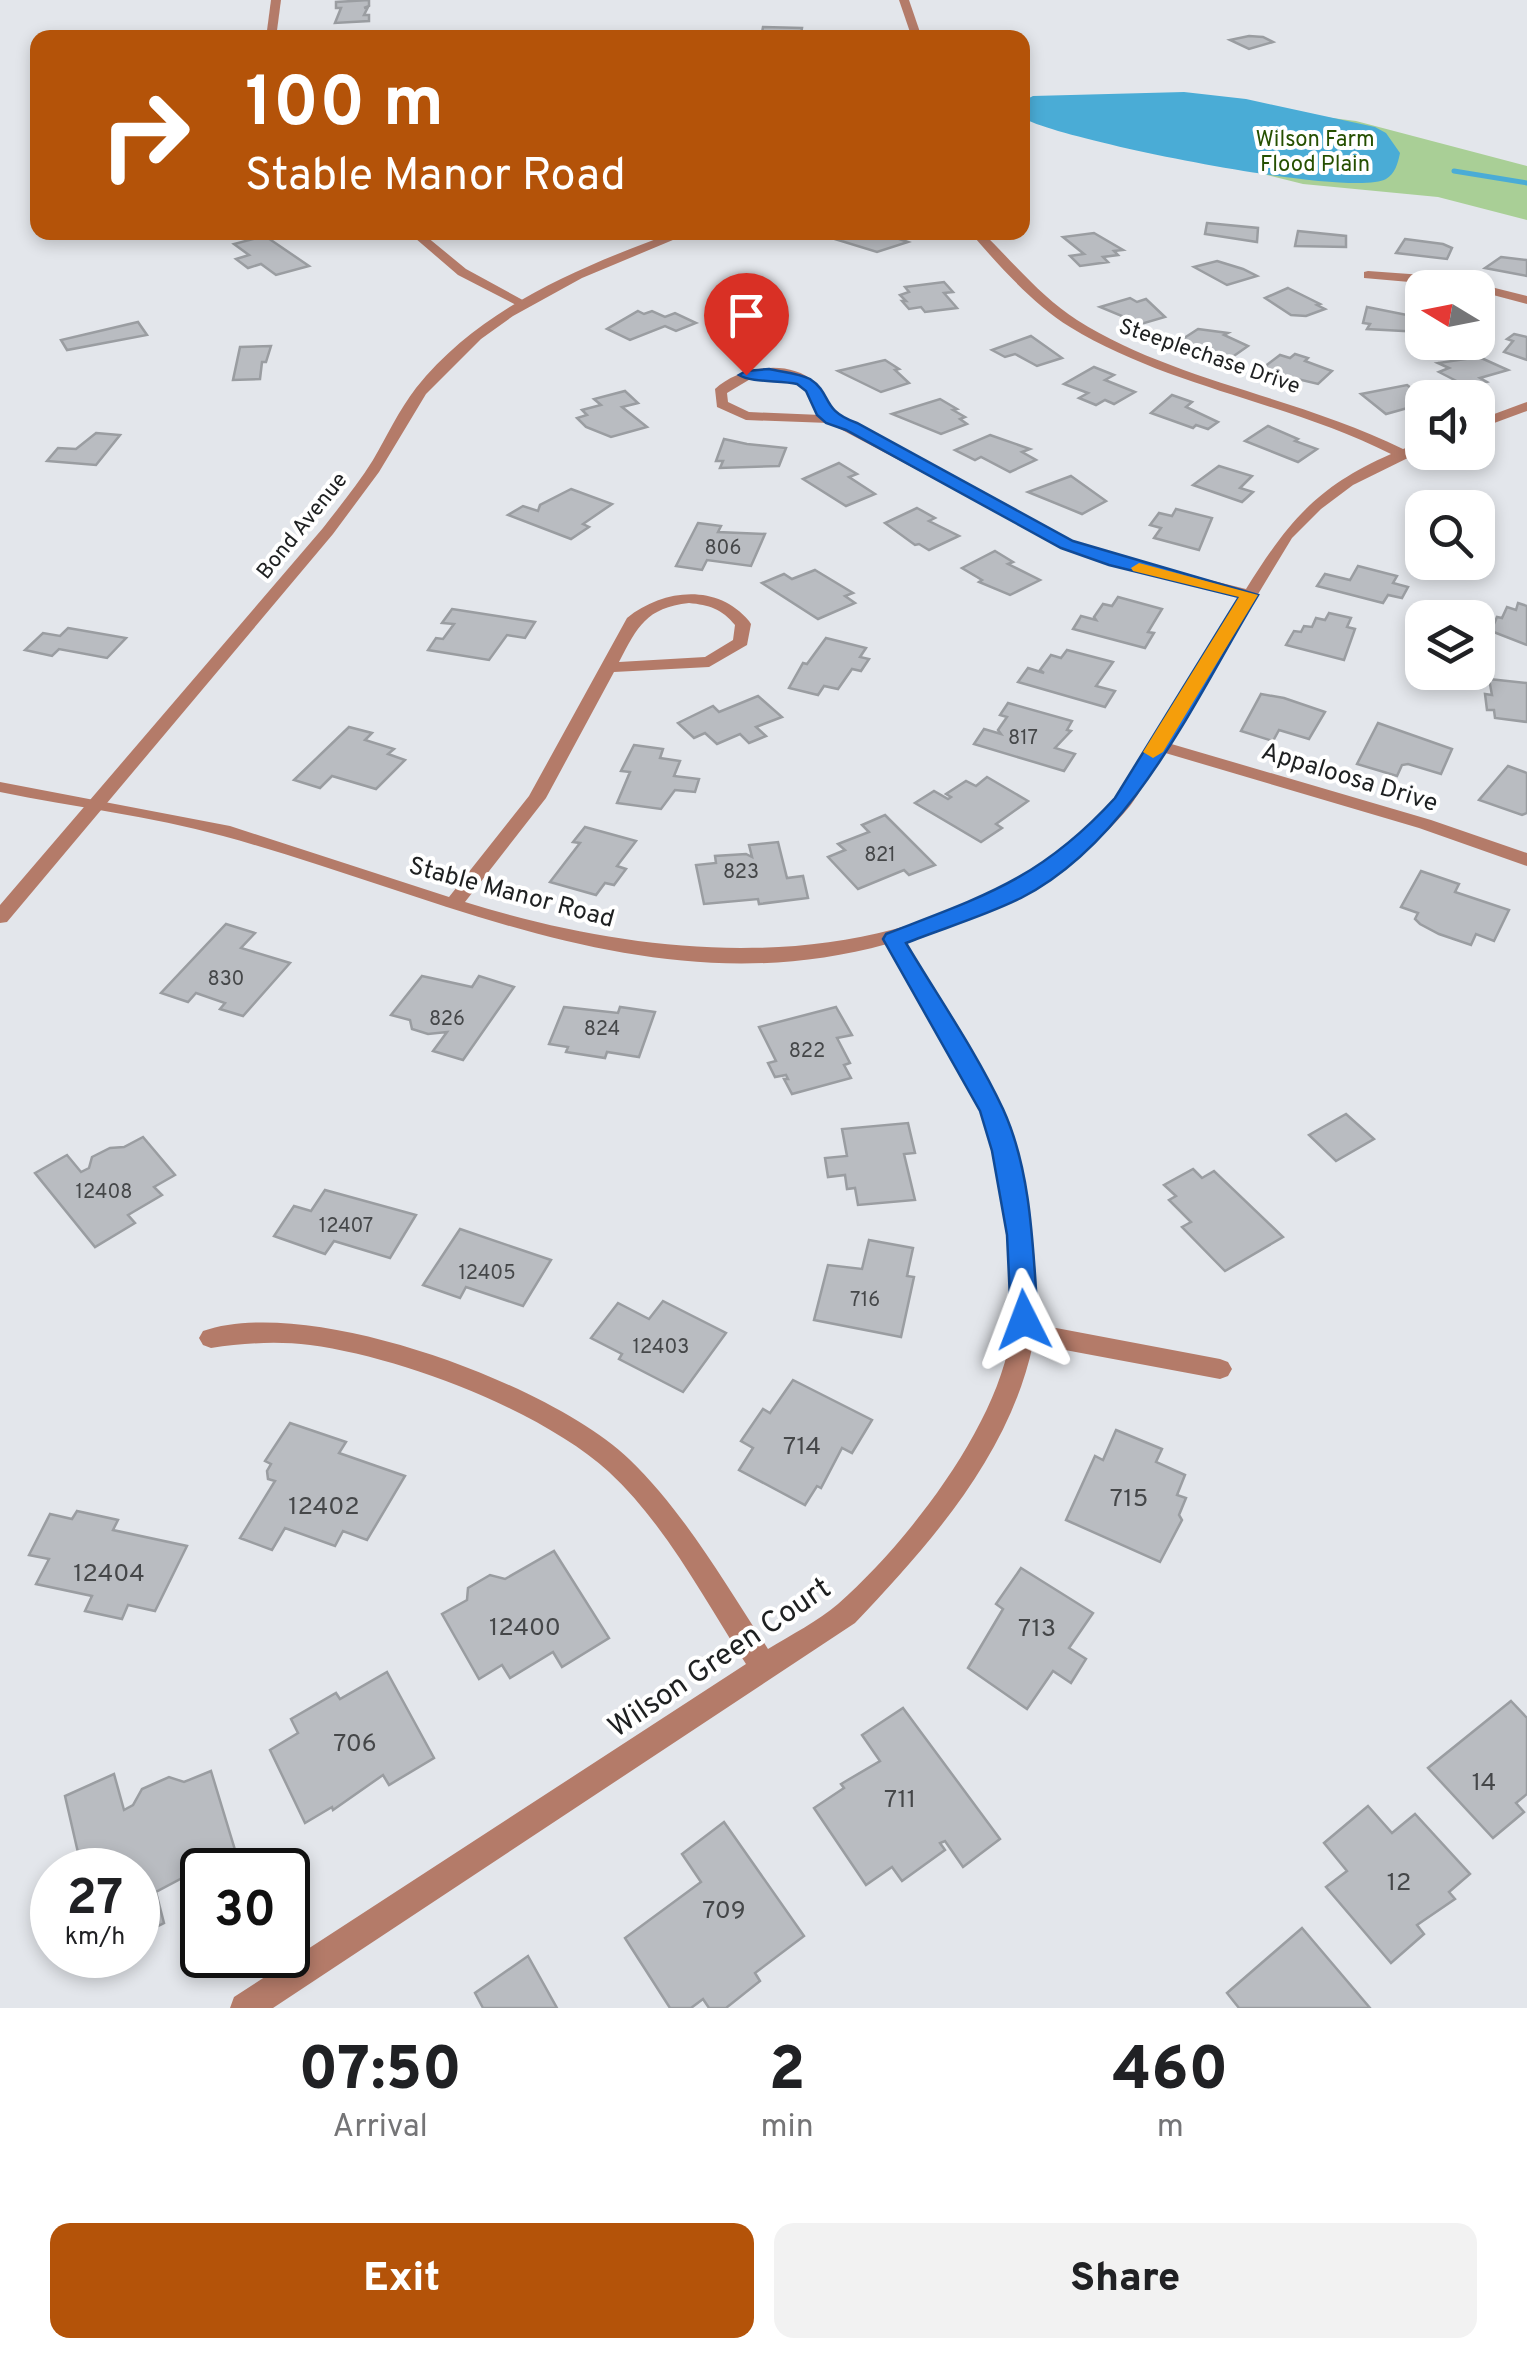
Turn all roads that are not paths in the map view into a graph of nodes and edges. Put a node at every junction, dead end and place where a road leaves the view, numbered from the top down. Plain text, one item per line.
1 (276, 0) edge
2 (904, 0) edge
3 (271, 30) edge
4 (914, 30) edge
5 (424, 240) edge
6 (666, 240) edge
7 (983, 240) edge
8 (1368, 275) dead end
9 (1527, 300) edge
10 (524, 304) junction
11 (1527, 406) edge
12 (1495, 418) edge
13 (832, 419) junction
14 (1405, 453) edge
15 (1402, 454) junction
16 (1249, 595) junction
17 (609, 668) junction
18 (1157, 745) junction
19 (0, 787) edge
20 (97, 804) junction
21 (1527, 860) edge
22 (454, 903) junction
23 (0, 917) edge
24 (894, 939) junction
25 (1023, 1332) junction
26 (212, 1338) dead end
27 (1220, 1369) dead end
28 (765, 1668) junction
29 (245, 2008) edge

1 - 3 street
2 - 4 street
5 - 10 street
6 - 10 street, Bond Avenue
7 - 15 street, Steeplechase Drive
8 - 9 street
10 - 20 street, Bond Avenue
11 - 12 street
13 - 13 street
13 - 16 street
14 - 15 street, Stable Manor Road
15 - 16 street, Stable Manor Road
16 - 18 street, Stable Manor Road
17 - 17 street
17 - 22 street
18 - 21 street, Appaloosa Drive
18 - 24 street, Stable Manor Road
19 - 20 street, Stable Manor Road
20 - 22 street, Stable Manor Road
20 - 23 street, Bond Avenue
22 - 24 street, Stable Manor Road
24 - 25 street, Wilson Green Court
25 - 27 street
25 - 28 street, Wilson Green Court
26 - 28 street
28 - 29 street, Wilson Green Court

